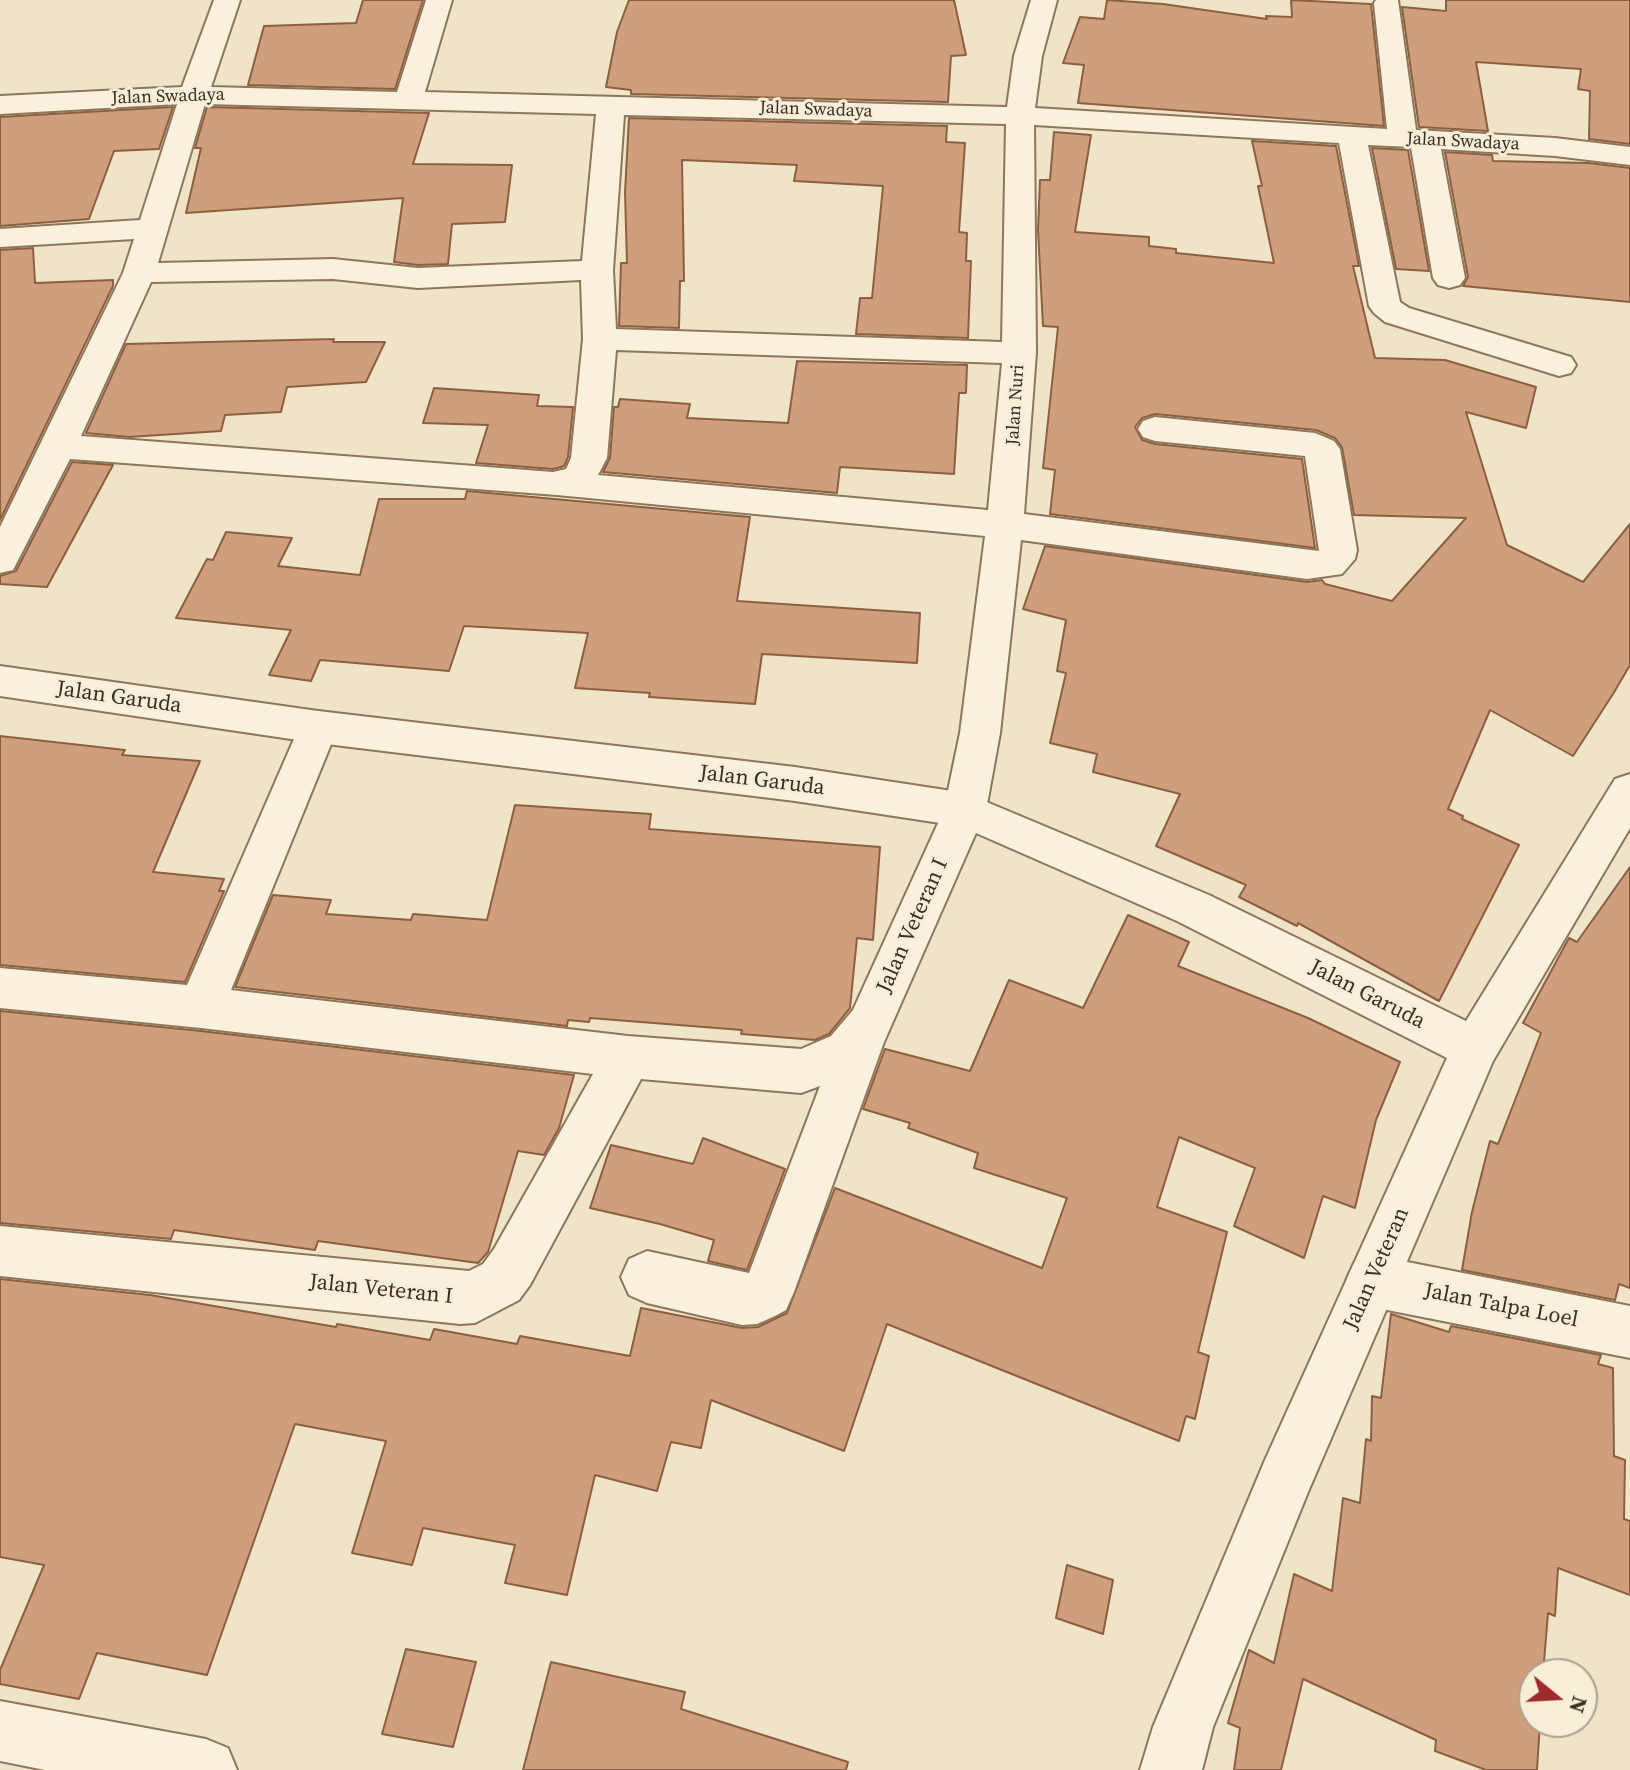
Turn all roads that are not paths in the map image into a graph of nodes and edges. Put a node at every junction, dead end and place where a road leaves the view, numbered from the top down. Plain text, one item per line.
1 (227, 0) edge
2 (439, 0) edge
3 (1044, 0) edge
4 (1387, 3) dead end
5 (193, 95) junction
6 (409, 99) junction
7 (611, 104) junction
8 (0, 105) edge
9 (1020, 116) junction
10 (1352, 136) junction
11 (1414, 140) junction
12 (1630, 156) edge
13 (154, 228) junction
14 (0, 238) edge
15 (597, 270) junction
16 (139, 273) junction
17 (1449, 278) dead end
18 (600, 339) junction
19 (1019, 353) junction
20 (1559, 365) dead end
21 (1155, 429) dead end
22 (59, 446) junction
23 (561, 484) junction
24 (1007, 525) junction
25 (0, 560) edge
26 (0, 681) edge
27 (318, 727) junction
28 (1630, 791) edge
29 (965, 810) junction
30 (0, 988) edge
31 (201, 1007) junction
32 (862, 1038) junction
33 (1475, 1049) junction
34 (628, 1057) junction
35 (0, 1251) edge
36 (647, 1277) dead end
37 (1372, 1281) junction
38 (1630, 1332) edge
39 (0, 1731) edge
40 (206, 1770) edge
41 (1171, 1770) edge

1 - 5 street
2 - 6 street
3 - 9 street, Jalan Nuri
4 - 11 street
5 - 6 street, Jalan Swadaya
5 - 8 street, Jalan Swadaya
5 - 13 street
6 - 7 street, Jalan Swadaya
7 - 9 street, Jalan Swadaya
7 - 15 street
9 - 10 street, Jalan Swadaya
9 - 19 street, Jalan Nuri
10 - 11 street, Jalan Swadaya
10 - 20 street
11 - 12 street, Jalan Swadaya
11 - 17 street
13 - 14 street
13 - 16 street
15 - 16 street
15 - 18 street
16 - 22 street
18 - 19 street
18 - 23 street
19 - 24 street, Jalan Nuri
21 - 24 street
22 - 23 street
22 - 25 street
23 - 24 street
24 - 29 street, Jalan Nuri
26 - 27 street, Jalan Garuda
27 - 29 street, Jalan Garuda
27 - 31 street
28 - 33 street, Jalan Veteran
29 - 32 street, Jalan Veteran I
29 - 33 street, Jalan Garuda
30 - 31 street, Jalan Veteran I
31 - 34 street, Jalan Veteran I
32 - 34 street, Jalan Veteran I
32 - 36 street
33 - 37 street, Jalan Veteran
34 - 35 street, Jalan Veteran I
37 - 38 street, Jalan Talpa Loel
37 - 41 street, Jalan Veteran
39 - 40 street

